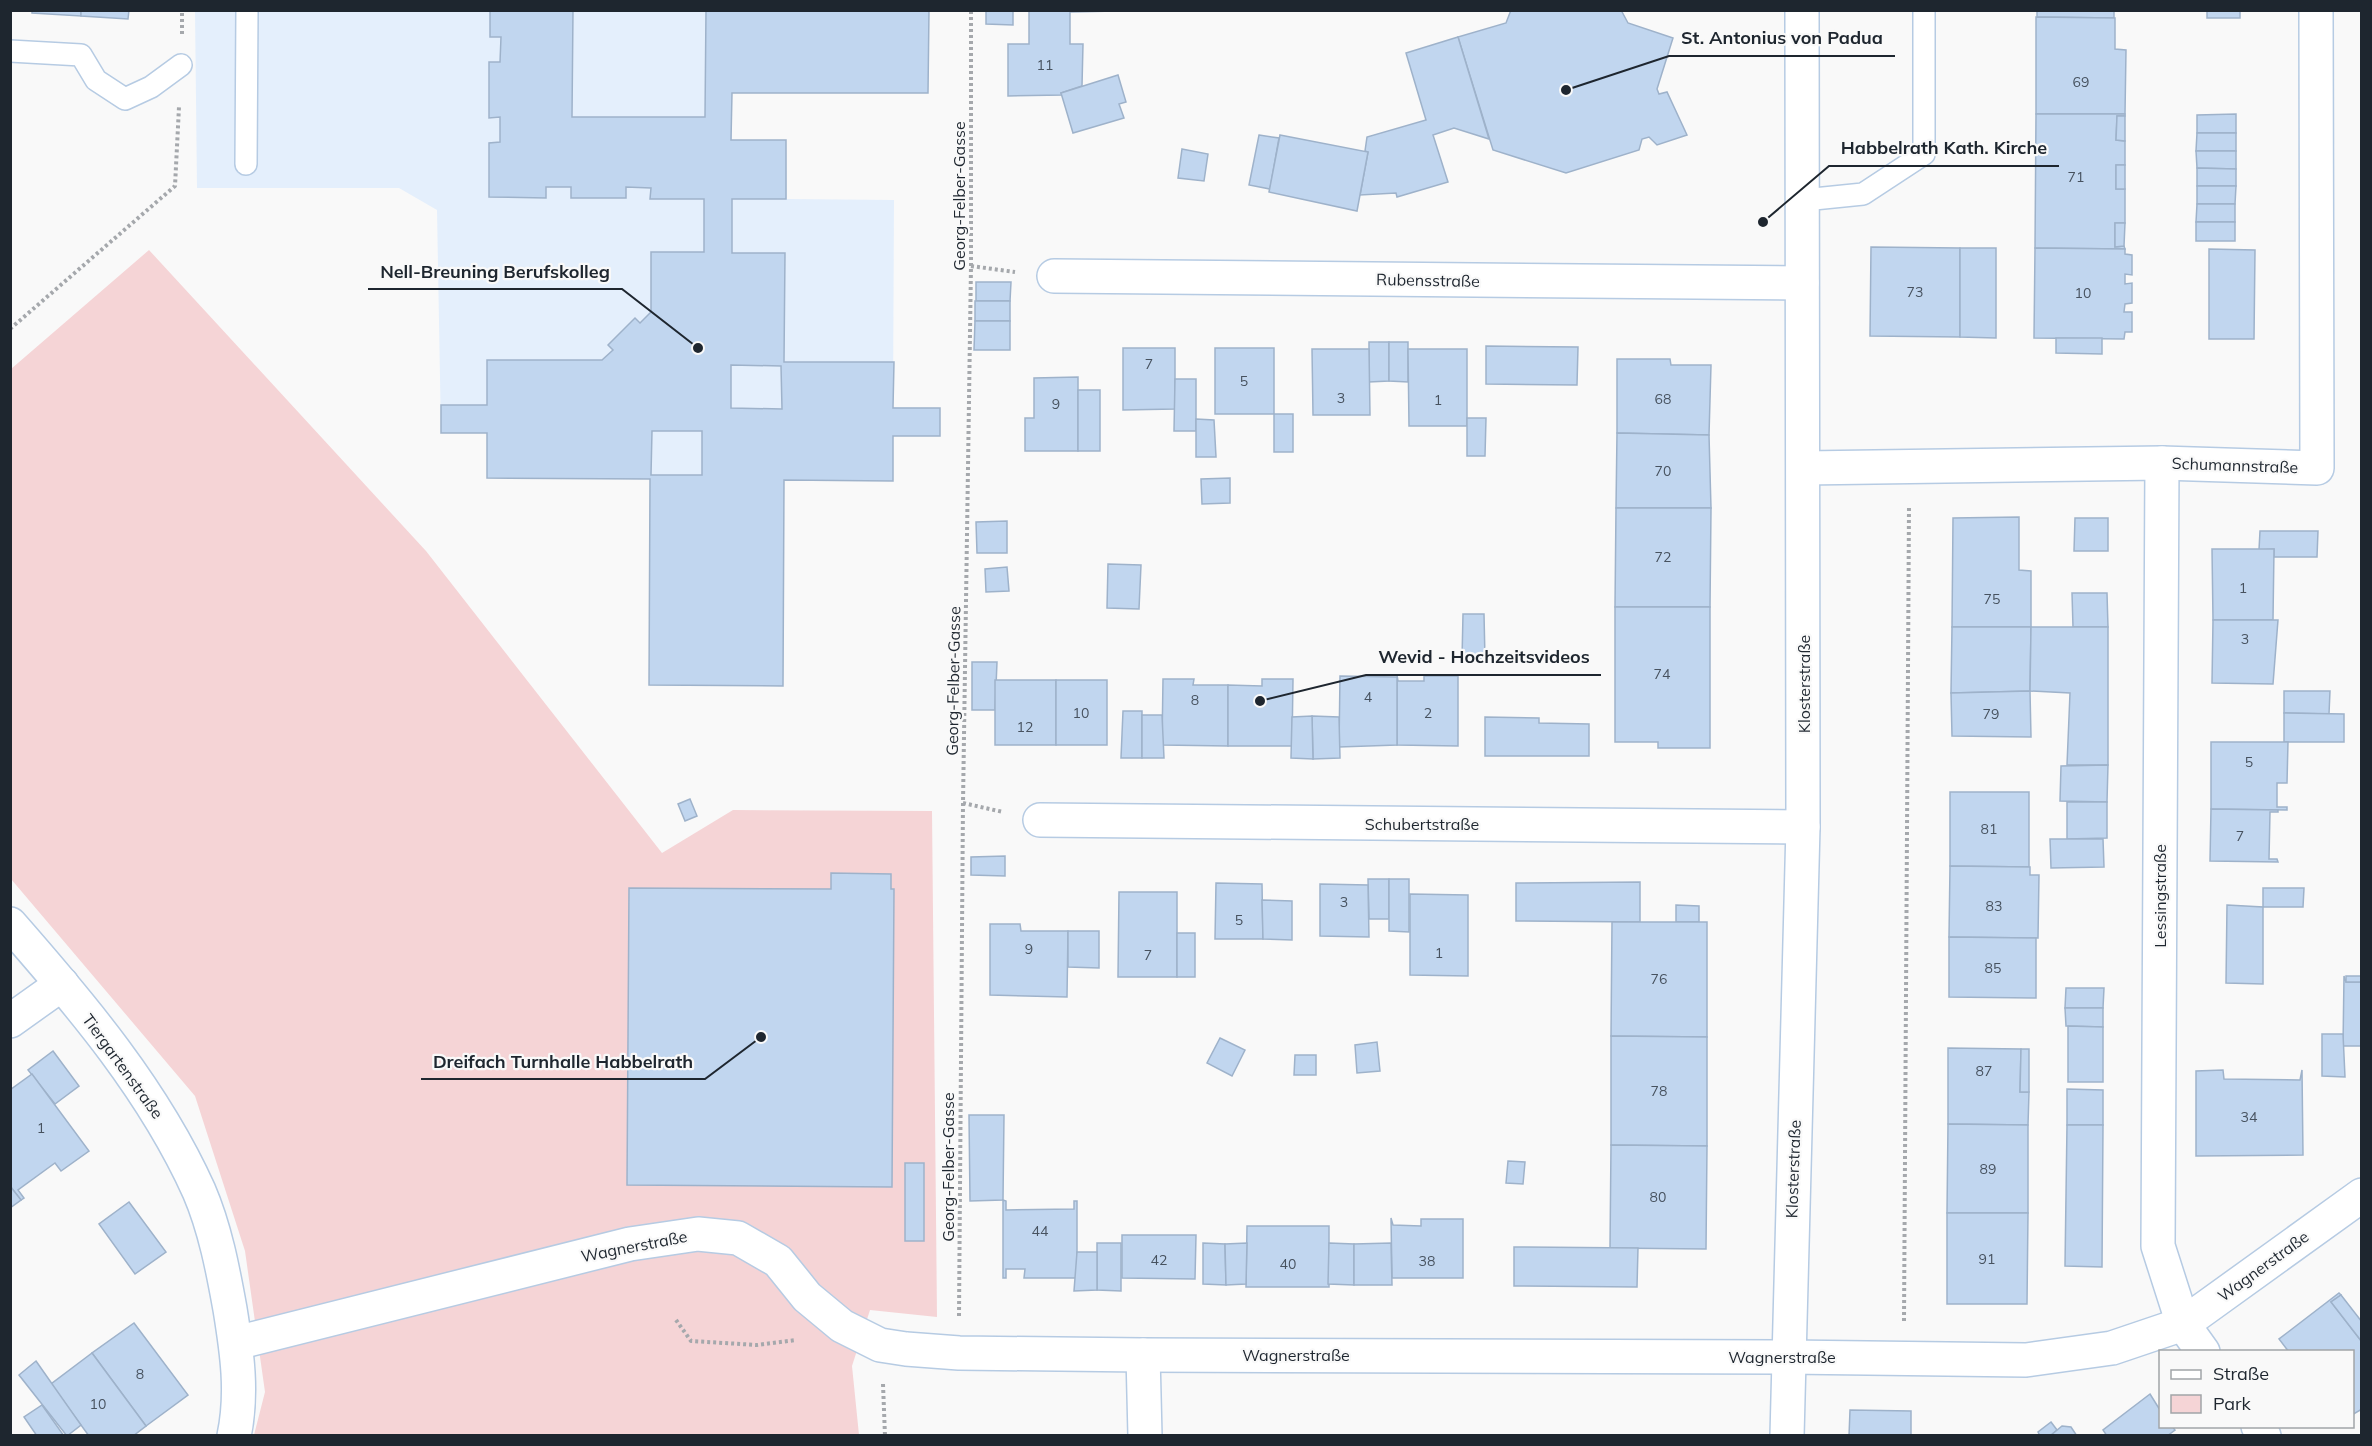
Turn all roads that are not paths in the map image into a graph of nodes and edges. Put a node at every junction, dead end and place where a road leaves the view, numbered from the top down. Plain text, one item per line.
1 (247, 10) edge
2 (1802, 10) edge
3 (1924, 10) edge
4 (2316, 10) edge
5 (10, 51) edge
6 (181, 65) road end
7 (246, 164) dead end
8 (1804, 200) junction
9 (1054, 276) dead end
10 (1802, 283) junction
11 (2162, 463) junction
12 (1804, 468) junction
13 (1040, 820) dead end
14 (1803, 827) junction
15 (10, 924) edge
16 (62, 984) junction
17 (10, 1021) edge
18 (2361, 1195) edge
19 (2183, 1324) junction
20 (236, 1343) junction
21 (2202, 1350) edge
22 (1143, 1355) junction
23 (1788, 1357) junction
24 (234, 1436) edge
25 (1145, 1436) edge
26 (1787, 1436) edge

1 - 7 lane
2 - 8 street, Klosterstraße
3 - 8 lane
4 - 11 street, Schumannstraße
5 - 6 lane
8 - 10 street, Klosterstraße
9 - 10 street, Rubensstraße
10 - 12 street, Klosterstraße
11 - 12 street, Schumannstraße
11 - 19 street, Lessingstraße
12 - 14 street, Klosterstraße
13 - 14 street, Schubertstraße
14 - 23 street, Klosterstraße
15 - 16 street, Tiergartenstraße
16 - 17 street
16 - 20 street, Tiergartenstraße
18 - 19 street, Wagnerstraße
19 - 21 street, Lessingstraße
19 - 23 street, Wagnerstraße
20 - 22 street, Wagnerstraße
20 - 24 street, Tiergartenstraße
22 - 23 street, Wagnerstraße
22 - 25 street
23 - 26 street, Klosterstraße

